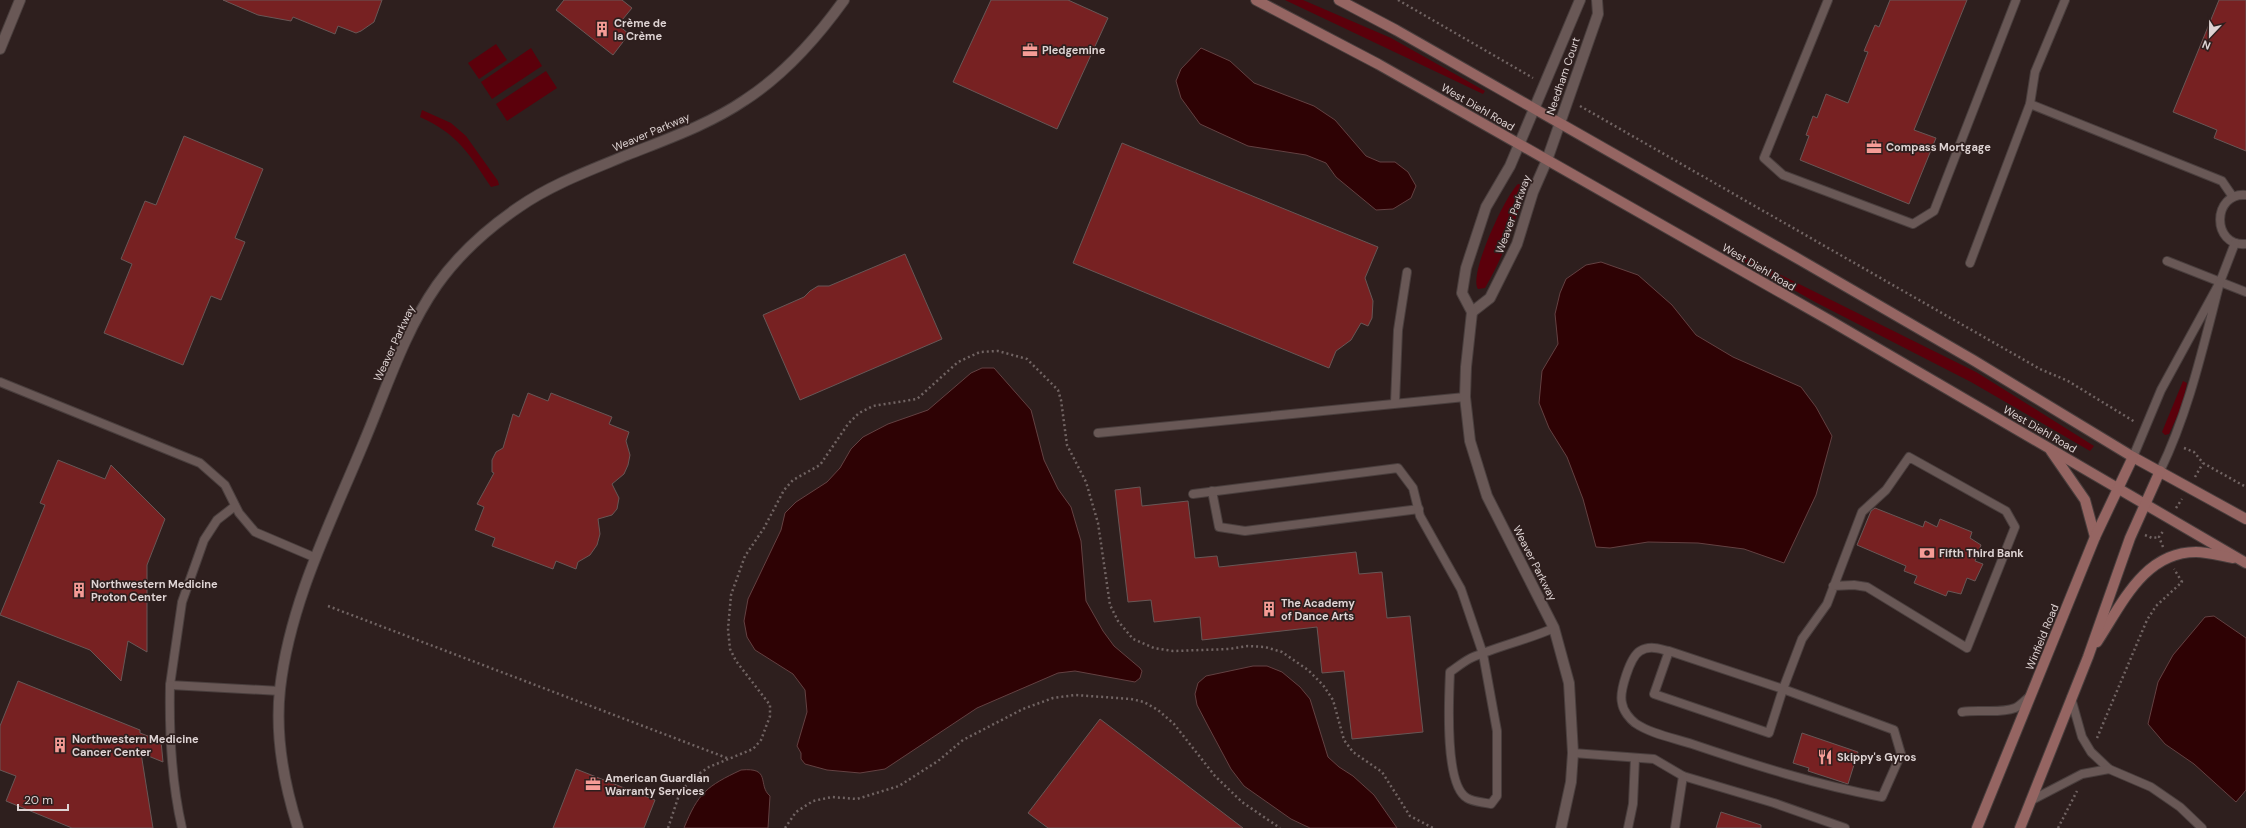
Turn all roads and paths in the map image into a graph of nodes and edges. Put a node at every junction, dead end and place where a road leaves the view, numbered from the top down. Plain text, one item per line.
1 (20, 0) edge
2 (844, 0) edge
3 (1256, 0) edge
4 (1339, 0) edge
5 (1398, 0) edge
6 (1580, 0) edge
7 (1597, 0) edge
8 (1828, 0) edge
9 (2016, 0) edge
10 (2065, 0) edge
11 (0, 49) edge
12 (1543, 84) junction
13 (1568, 98) junction
14 (2030, 104) junction
15 (1532, 109) junction
16 (1560, 125) junction
17 (1519, 144) junction
18 (1547, 160) junction
19 (2246, 195) edge
20 (2233, 197) junction
21 (2235, 243) junction
22 (2246, 244) edge
23 (2167, 261) dead end
24 (1970, 263) dead end
25 (1407, 272) dead end
26 (2220, 282) junction
27 (2246, 292) edge
28 (1472, 312) junction
29 (0, 382) edge
30 (1465, 397) junction
31 (1395, 403) junction
32 (2118, 413) dead end
33 (1098, 433) dead end
34 (2047, 447) junction
35 (2187, 450) dead end
36 (2133, 457) junction
37 (2203, 463) junction
38 (2199, 469) dead end
39 (2160, 471) junction
40 (2246, 488) edge
41 (2118, 489) junction
42 (1212, 491) junction
43 (1193, 494) dead end
44 (2145, 504) junction
45 (235, 506) junction
46 (1419, 509) junction
47 (2246, 520) edge
48 (2165, 528) dead end
49 (2145, 535) dead end
50 (2095, 537) junction
51 (316, 558) junction
52 (2243, 561) edge
53 (2176, 572) dead end
54 (1833, 586) junction
55 (328, 606) dead end
56 (1554, 628) junction
57 (1669, 651) junction
58 (1483, 654) junction
59 (2088, 657) junction
60 (170, 684) junction
61 (1783, 689) junction
62 (280, 691) junction
63 (2032, 694) junction
64 (2071, 698) junction
65 (1962, 712) dead end
66 (2092, 752) junction
67 (1573, 753) junction
68 (728, 758) junction
69 (1635, 758) junction
70 (2109, 770) junction
71 (2082, 774) junction
72 (1683, 776) junction
73 (2030, 801) junction
74 (182, 828) edge
75 (298, 828) edge
76 (668, 828) edge
77 (785, 828) edge
78 (1280, 828) edge
79 (1433, 828) edge
80 (1561, 828) edge
81 (1628, 828) edge
82 (1676, 828) edge
83 (1845, 828) edge
84 (1977, 828) edge
85 (2020, 828) edge
86 (2058, 828) edge
87 (2202, 828) edge

1 - 11 street
2 - 51 street, Weaver Parkway
3 - 17 street, West Diehl Road
4 - 15 street
5 - 12 path
6 - 12 street, Needham Court
7 - 13 street, Needham Court
8 - 9 lane
10 - 14 lane
12 - 15 street, Needham Court
13 - 16 street, Needham Court
13 - 32 path
14 - 20 lane
14 - 24 lane
15 - 16 street
15 - 17 street, Needham Court
16 - 18 street, Needham Court
16 - 36 street
17 - 18 street, West Diehl Road
17 - 28 street, Weaver Parkway
18 - 28 street, Weaver Parkway
18 - 34 street, West Diehl Road
19 - 20 lane
20 - 21 lane
21 - 22 lane
21 - 26 lane
23 - 26 lane
25 - 31 lane
26 - 27 lane
26 - 36 lane
26 - 39 lane
28 - 30 street, Weaver Parkway
29 - 45 lane
30 - 31 lane
30 - 56 street, Weaver Parkway
31 - 33 lane
34 - 41 street, West Diehl Road
34 - 50 street
35 - 37 path
36 - 39 street
36 - 41 street, Winfield Road
37 - 38 path
37 - 40 path
39 - 44 street
39 - 47 street
41 - 44 street, West Diehl Road
41 - 50 street, Winfield Road
42 - 43 lane
42 - 46 lane
42 - 46 lane
44 - 52 street, West Diehl Road
44 - 59 street
45 - 51 lane
45 - 60 lane
46 - 58 lane
48 - 49 path
50 - 63 street, Winfield Road
51 - 62 street, Weaver Parkway
52 - 59 street
53 - 66 path
54 - 54 lane
54 - 61 lane
55 - 68 path
56 - 58 lane
56 - 67 street, Weaver Parkway
57 - 61 lane
57 - 61 lane
57 - 61 lane
58 - 58 lane
59 - 64 street
60 - 62 lane
60 - 74 lane
62 - 75 street, Weaver Parkway
63 - 65 lane
63 - 84 street, Winfield Road
64 - 66 lane
64 - 73 street
66 - 70 lane
67 - 69 lane
67 - 80 street, Weaver Parkway
68 - 76 path
68 - 79 path
69 - 72 lane
69 - 81 lane
70 - 71 lane
70 - 87 lane
71 - 73 lane
71 - 86 path
72 - 82 lane
72 - 83 lane
73 - 85 street
77 - 78 path

